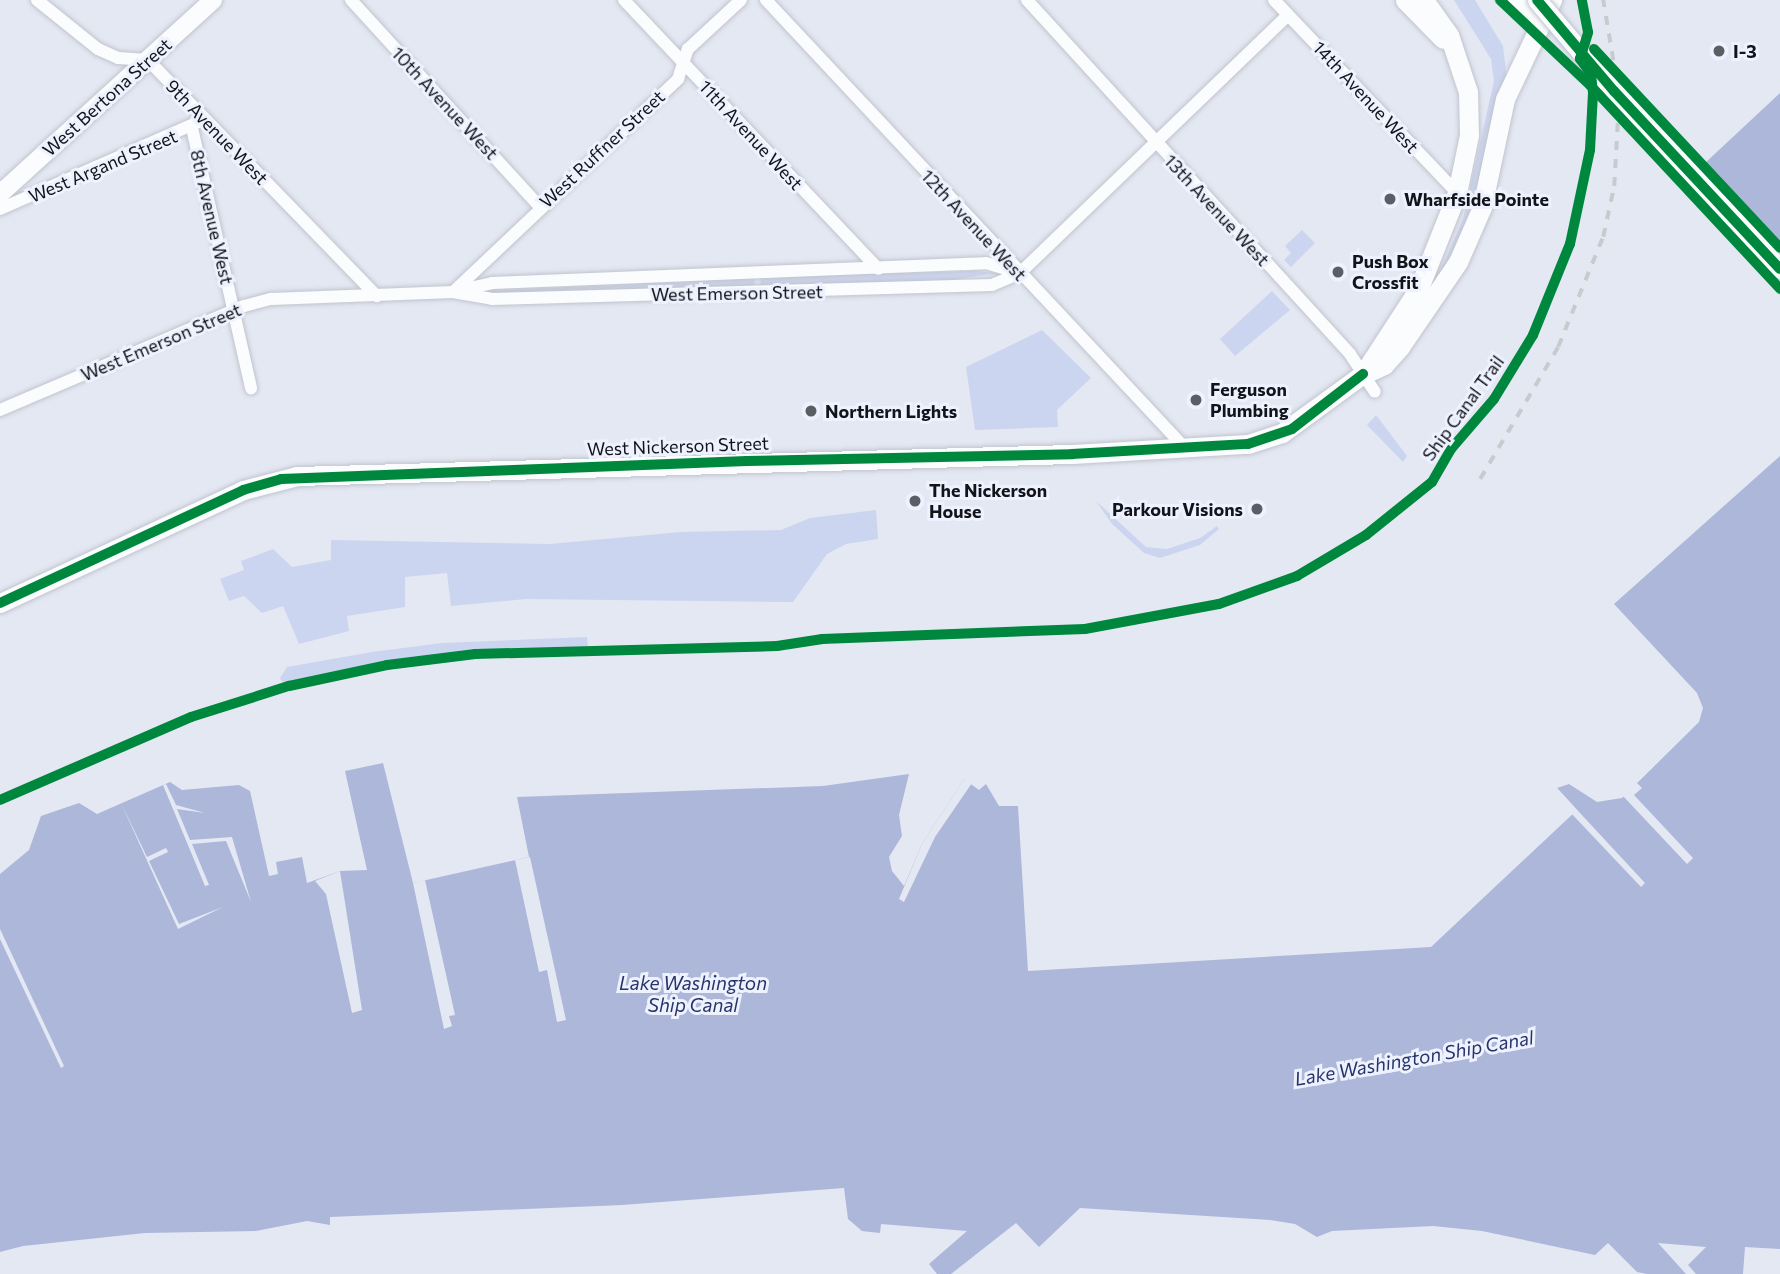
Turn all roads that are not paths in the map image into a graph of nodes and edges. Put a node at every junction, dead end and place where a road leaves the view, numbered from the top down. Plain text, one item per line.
1 (37, 0) edge
2 (214, 0) edge
3 (351, 0) edge
4 (624, 0) edge
5 (741, 0) edge
6 (766, 0) edge
7 (1027, 0) edge
8 (1274, 0) edge
9 (1517, 0) edge
10 (1552, 0) edge
11 (1410, 2) edge
12 (1536, 9) edge
13 (1288, 15) junction
14 (148, 60) junction
15 (682, 62) junction
16 (197, 123) junction
17 (1157, 141) junction
18 (1457, 193) junction
19 (1, 196) edge
20 (540, 206) junction
21 (878, 269) junction
22 (1780, 269) edge
23 (1020, 274) junction
24 (453, 292) junction
25 (377, 296) junction
26 (233, 311) junction
27 (1363, 374) junction
28 (251, 388) dead end
29 (1375, 392) dead end
30 (0, 410) edge
31 (1185, 448) junction
32 (0, 603) edge

1 - 14 street
2 - 14 street, West Bertona Street
3 - 20 street, 10th Avenue West
4 - 15 street, 11th Avenue West
5 - 15 street, West Ruffner Street
6 - 23 street, 12th Avenue West
7 - 17 street, 13th Avenue West
8 - 13 street, 14th Avenue West
9 - 12 main road
10 - 27 main road
11 - 18 main road, West Nickerson Street
12 - 22 main road, bridge
13 - 17 street, West Emerson Street
13 - 18 street, 14th Avenue West
14 - 16 street, 9th Avenue West
14 - 19 street, West Bertona Street
15 - 20 street, West Ruffner Street
15 - 21 street, 11th Avenue West
16 - 19 street, West Argand Street
16 - 25 street, 9th Avenue West
16 - 26 street, 8th Avenue West
17 - 23 street, West Emerson Street
17 - 27 street, 13th Avenue West
18 - 27 main road, West Nickerson Street
20 - 24 street, West Ruffner Street
21 - 23 street, West Emerson Street
21 - 24 street, West Emerson Street
23 - 24 street, West Emerson Street
23 - 31 street, 12th Avenue West
24 - 25 street, West Emerson Street
25 - 26 street, West Emerson Street
26 - 28 street, 8th Avenue West
26 - 30 street, West Emerson Street
27 - 29 street, 13th Avenue West
27 - 31 main road, West Nickerson Street
31 - 32 main road, West Nickerson Street

